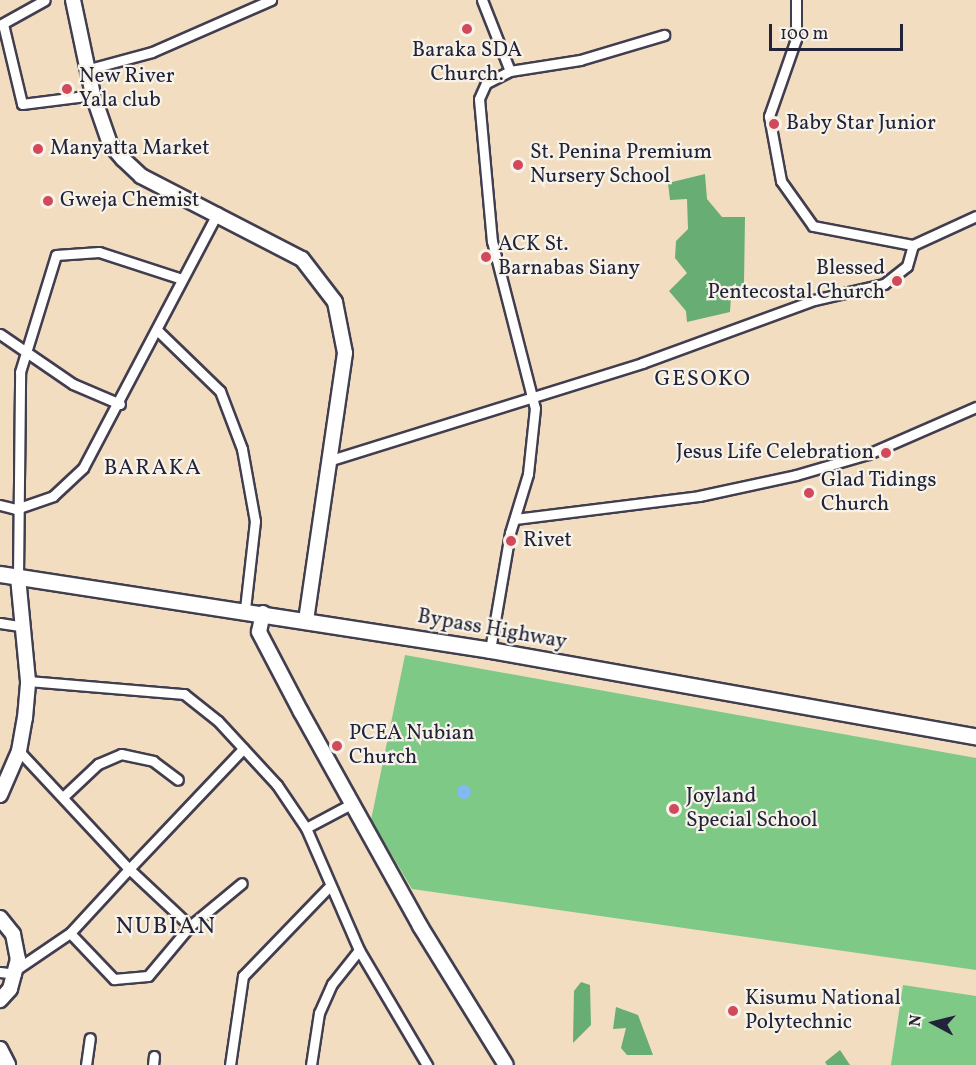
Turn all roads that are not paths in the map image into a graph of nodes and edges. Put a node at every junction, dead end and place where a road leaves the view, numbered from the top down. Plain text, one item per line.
1 (45, 0) edge
2 (73, 0) edge
3 (271, 0) edge
4 (482, 0) edge
5 (796, 0) edge
6 (1, 25) edge
7 (664, 35) dead end
8 (89, 69) junction
9 (510, 71) junction
10 (93, 95) junction
11 (218, 212) junction
12 (976, 216) edge
13 (912, 245) junction
14 (179, 278) junction
15 (157, 330) junction
16 (0, 334) edge
17 (28, 355) junction
18 (533, 397) junction
19 (120, 404) junction
20 (976, 406) edge
21 (331, 460) junction
22 (0, 505) edge
23 (16, 509) junction
24 (515, 519) junction
25 (0, 574) edge
26 (18, 577) junction
27 (245, 609) junction
28 (263, 613) junction
29 (306, 620) junction
30 (0, 623) edge
31 (20, 626) junction
32 (490, 650) junction
33 (28, 681) junction
34 (976, 737) edge
35 (243, 750) junction
36 (19, 751) junction
37 (178, 780) dead end
38 (2, 787) edge
39 (63, 796) junction
40 (353, 803) junction
41 (306, 828) junction
42 (129, 869) junction
43 (242, 883) dead end
44 (328, 888) junction
45 (0, 918) edge
46 (190, 926) junction
47 (70, 933) junction
48 (359, 950) junction
49 (0, 972) edge
50 (17, 972) junction
51 (0, 1000) edge
52 (90, 1038) dead end
53 (0, 1049) edge
54 (8, 1065) edge
55 (86, 1065) edge
56 (230, 1065) edge
57 (311, 1065) edge
58 (427, 1065) edge
59 (506, 1065) edge

1 - 6 street
2 - 8 street
3 - 8 street
4 - 9 street
5 - 13 street
6 - 10 street
7 - 9 street
8 - 10 street
9 - 18 street
10 - 11 street
11 - 14 street
11 - 21 street
12 - 13 street
13 - 18 street
14 - 15 street
14 - 17 street
15 - 19 street
15 - 27 street
16 - 17 street
17 - 19 street
17 - 23 street
18 - 21 street
18 - 24 street
19 - 23 street
20 - 24 street
21 - 29 street
22 - 23 street
23 - 26 street
24 - 32 street
25 - 26 main road, Bypass Highway
26 - 27 main road, Bypass Highway
26 - 31 street
27 - 28 main road, Bypass Highway
28 - 29 main road, Bypass Highway
28 - 40 street
29 - 32 main road, Bypass Highway
30 - 31 street
31 - 33 street
32 - 34 main road, Bypass Highway
33 - 35 street
33 - 36 street
35 - 41 street
35 - 42 street
36 - 38 street
36 - 39 street
37 - 39 street
39 - 42 street
40 - 41 street
40 - 59 street
41 - 44 street
42 - 46 street
42 - 47 street
43 - 46 street
44 - 48 street
44 - 56 street
45 - 50 street
46 - 47 street
47 - 50 street
48 - 57 street
48 - 58 street
49 - 50 street
50 - 51 street
52 - 55 street
53 - 54 street

